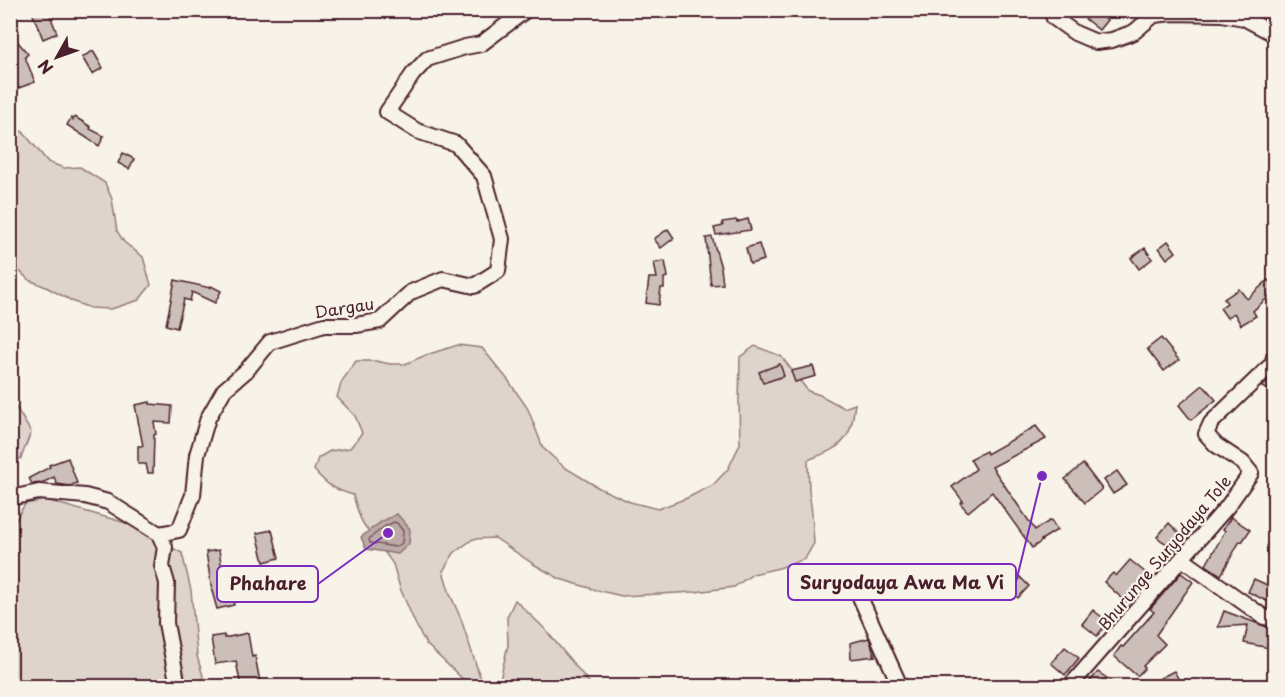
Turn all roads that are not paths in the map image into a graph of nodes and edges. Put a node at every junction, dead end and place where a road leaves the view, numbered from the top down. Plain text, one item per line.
1 (526, 10) edge
2 (1050, 10) edge
3 (1275, 34) edge
4 (1274, 362) edge
5 (10, 495) edge
6 (159, 534) junction
7 (1182, 559) junction
8 (860, 597) dead end
9 (1275, 619) edge
10 (178, 687) edge
11 (900, 687) edge
12 (1070, 687) edge

1 - 6 street, Dargau
2 - 3 street
4 - 7 street, Bhurunge Suryodaya Tole
5 - 6 street
6 - 10 street
7 - 9 street
7 - 12 street, Bhurunge Suryodaya Tole
8 - 11 street

